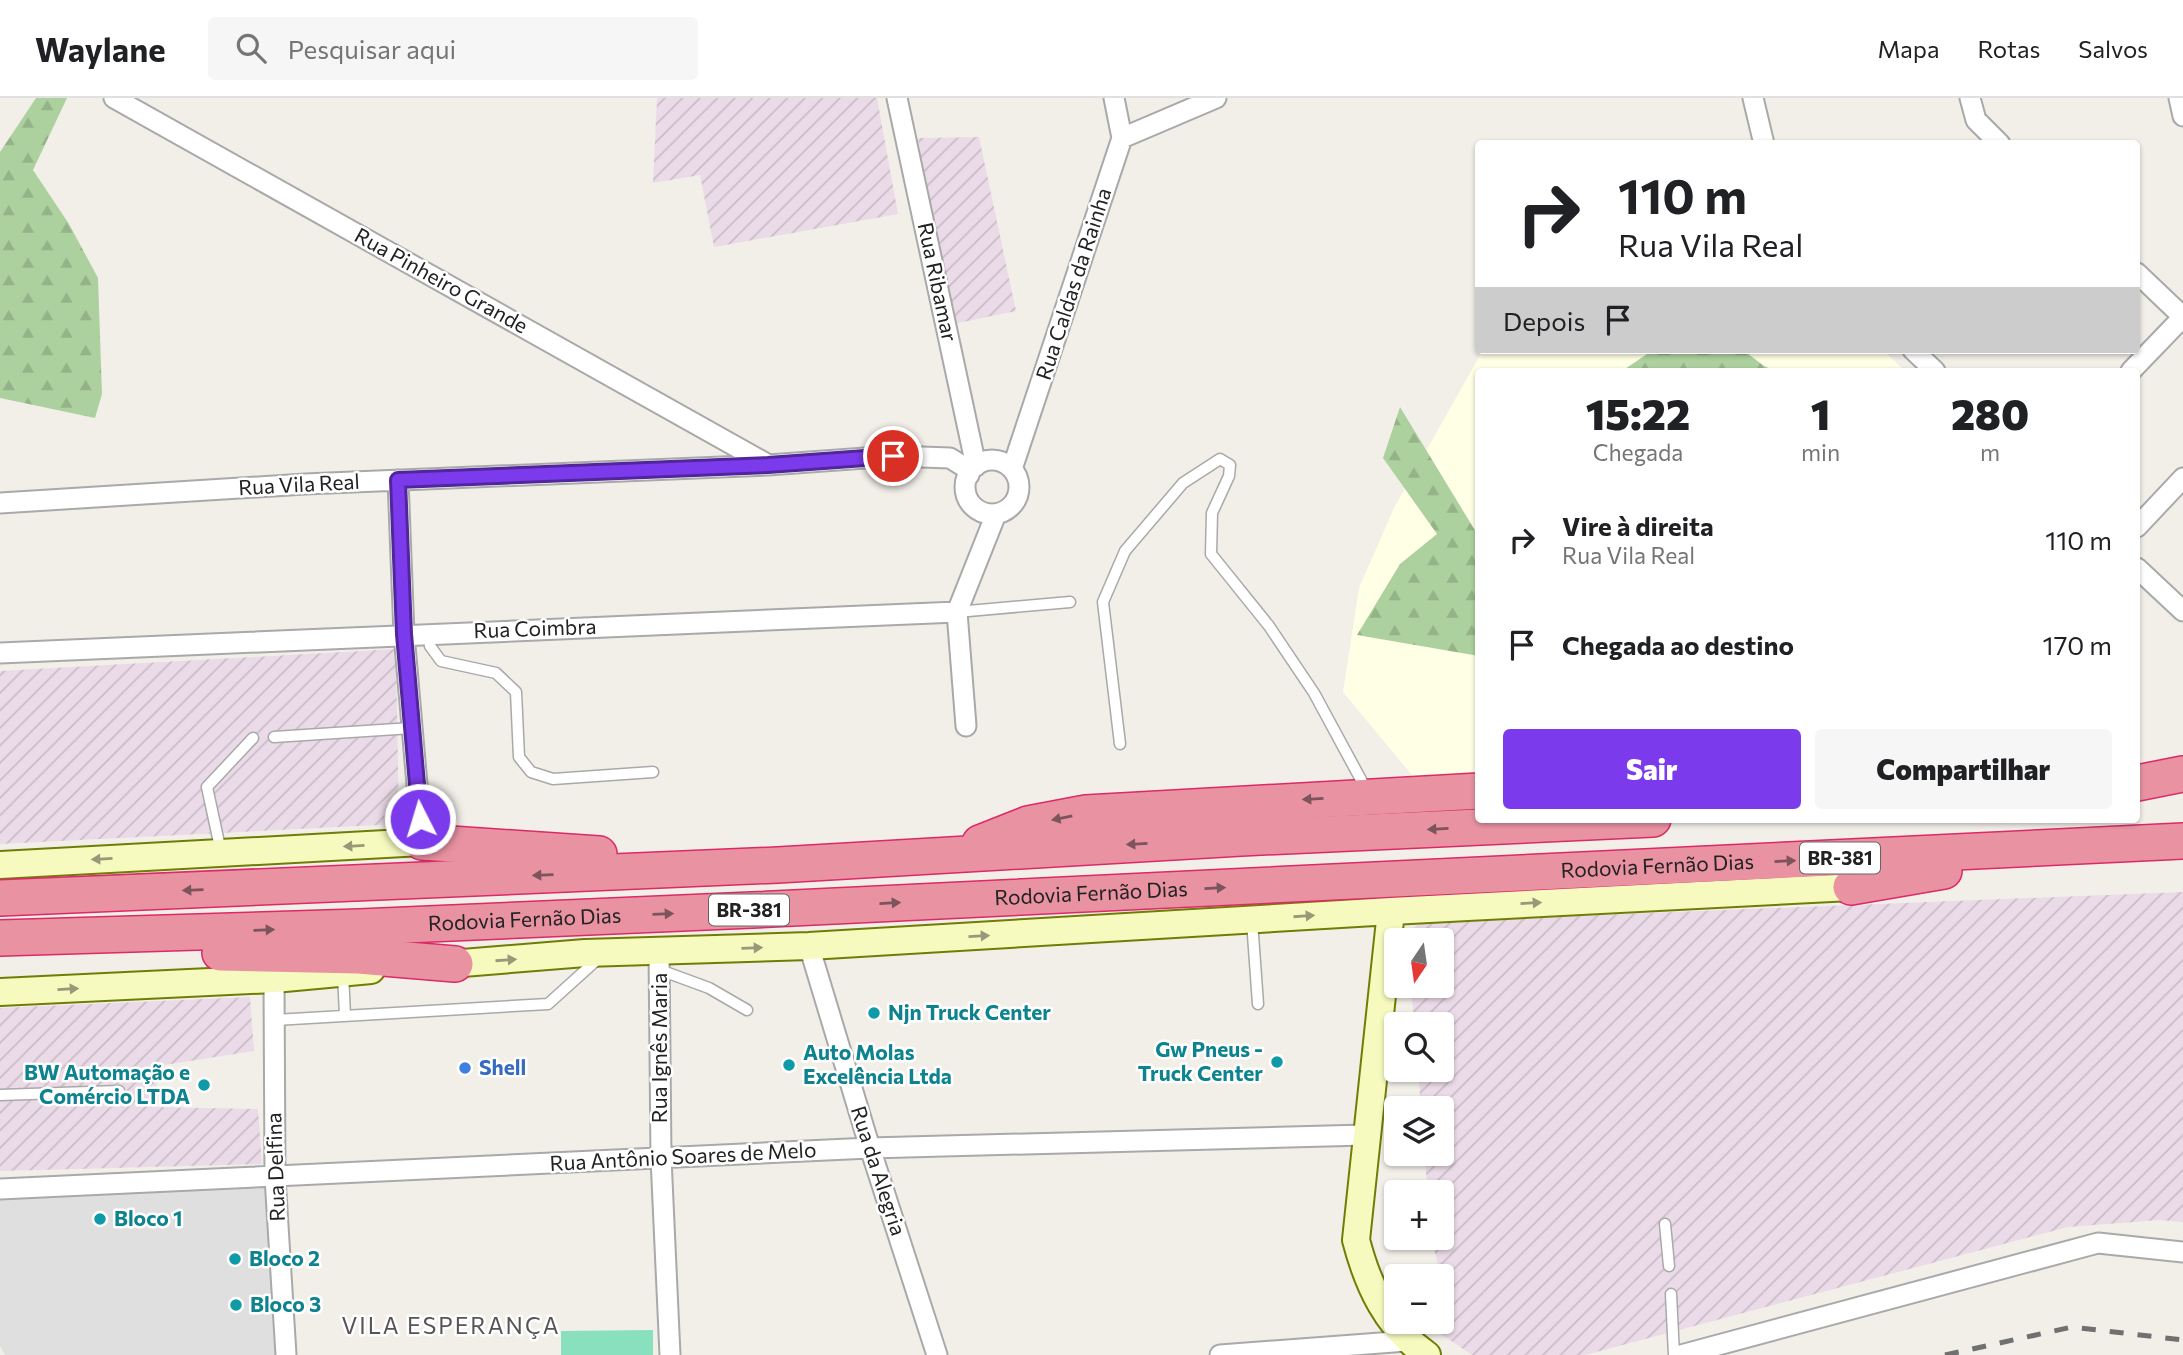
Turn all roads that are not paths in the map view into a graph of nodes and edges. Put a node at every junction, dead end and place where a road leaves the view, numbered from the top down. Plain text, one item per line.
1 (114, 98) edge
2 (897, 98) edge
3 (1114, 98) edge
4 (1216, 98) edge
5 (1753, 98) edge
6 (1970, 98) edge
7 (2179, 98) edge
8 (2183, 116) edge
9 (1122, 138) junction
10 (1763, 140) edge
11 (1996, 140) edge
12 (2140, 276) edge
13 (2183, 317) edge
14 (1917, 354) edge
15 (1932, 368) edge
16 (2134, 368) edge
17 (768, 465) junction
18 (1012, 469) junction
19 (972, 470) junction
20 (2183, 478) edge
21 (398, 480) junction
22 (0, 503) edge
23 (996, 514) junction
24 (2140, 524) edge
25 (2140, 571) edge
26 (1070, 602) dead end
27 (2183, 611) edge
28 (957, 612) junction
29 (429, 633) junction
30 (404, 634) junction
31 (0, 653) edge
32 (966, 726) dead end
33 (412, 728) junction
34 (253, 737) dead end
35 (274, 737) dead end
36 (1120, 744) dead end
37 (653, 772) dead end
38 (2183, 774) edge
39 (2140, 782) edge
40 (1475, 791) edge
41 (2183, 792) edge
42 (2140, 795) edge
43 (1370, 796) junction
44 (1566, 823) edge
45 (2183, 841) edge
46 (422, 842) junction
47 (2055, 846) junction
48 (2013, 849) junction
49 (221, 853) junction
50 (950, 855) junction
51 (2183, 857) edge
52 (0, 865) edge
53 (778, 865) junction
54 (1851, 887) joint
55 (0, 898) edge
56 (1391, 911) junction
57 (1252, 919) junction
58 (0, 938) edge
59 (809, 946) junction
60 (604, 953) junction
61 (0, 954) edge
62 (659, 960) junction
63 (455, 964) junction
64 (342, 972) junction
65 (274, 979) junction
66 (0, 992) edge
67 (1258, 1004) dead end
68 (747, 1010) dead end
69 (345, 1016) junction
70 (275, 1020) junction
71 (119, 1091) dead end
72 (0, 1095) edge
73 (1366, 1135) junction
74 (870, 1149) junction
75 (661, 1157) junction
76 (275, 1177) junction
77 (0, 1189) edge
78 (1665, 1224) dead end
79 (2183, 1252) edge
80 (1669, 1266) dead end
81 (1671, 1294) dead end
82 (1417, 1348) edge
83 (286, 1355) edge
84 (670, 1355) edge
85 (937, 1355) edge
86 (1220, 1355) edge
87 (1674, 1355) edge
88 (1681, 1355) edge

1 - 17 street, Rua Pinheiro Grande
2 - 19 street, Rua Ribamar
3 - 9 street, Rua Caldas da Rainha
4 - 9 street
5 - 10 street
6 - 11 street
7 - 8 street
9 - 18 street, Rua Caldas da Rainha
12 - 13 street
13 - 16 street
14 - 15 street
17 - 19 street, Rua Vila Real
17 - 21 street, Rua Vila Real
18 - 19 street
18 - 23 street
19 - 23 street
20 - 24 street
21 - 22 street, Rua Vila Real
21 - 30 street
23 - 28 street
25 - 27 street
26 - 28 lane, Rua Coimbra
28 - 29 street, Rua Coimbra
28 - 32 street
29 - 30 street, Rua Coimbra
29 - 37 lane
30 - 31 street, Rua Coimbra
30 - 33 street
33 - 35 lane
33 - 46 street
34 - 49 lane
36 - 43 lane
38 - 39 highway
40 - 43 highway
41 - 42 highway
43 -> 50 highway
44 -> 50 highway, Rodovia Fernão Dias / BR-381
45 - 47 highway, Rodovia Fernão Dias / BR-381
46 -> 49 main road, BR-381
46 - 53 highway, BR-381
47 - 48 highway, Rodovia Fernão Dias / BR-381
47 - 51 highway
48 - 54 highway, BR-381
58 -> 48 highway, Rodovia Fernão Dias / BR-381
49 -> 52 main road, BR-381
50 - 53 highway, Rodovia Fernão Dias / BR-381
53 -> 55 highway, Rodovia Fernão Dias / BR-381
56 -> 54 main road, Rodovia Fernão Dias / BR-381
57 -> 56 main road, Rodovia Fernão Dias / BR-381
56 - 73 main road
59 -> 57 main road, Rodovia Fernão Dias / BR-381
57 - 67 lane
62 -> 59 main road, Rodovia Fernão Dias / BR-381
59 - 74 street, Rua da Alegria
60 - 62 main road, Rodovia Fernão Dias / BR-381
63 -> 60 main road, Rodovia Fernão Dias / BR-381
60 - 69 lane
61 - 63 highway
62 - 68 lane
62 - 75 street, Rua Ignês Maria
63 - 64 main road, Rodovia Fernão Dias / BR-381
64 - 65 main road, Rodovia Fernão Dias / BR-381
64 - 69 lane
66 -> 65 main road, Rodovia Fernão Dias / BR-381
65 - 70 street, Rua Delfina
69 - 70 lane
70 - 76 street, Rua Delfina
71 - 72 lane
73 - 74 street, Rua Antônio Soares de Melo
73 - 82 main road
74 - 75 street, Rua Antônio Soares de Melo
74 - 85 street, Rua da Alegria
75 - 76 street, Rua Antônio Soares de Melo
75 - 84 street, Rua Ignês Maria
76 - 77 street, Rua Antônio Soares de Melo
76 - 83 street, Rua Delfina
78 - 80 lane
79 - 88 street
81 - 87 lane
82 - 86 street

